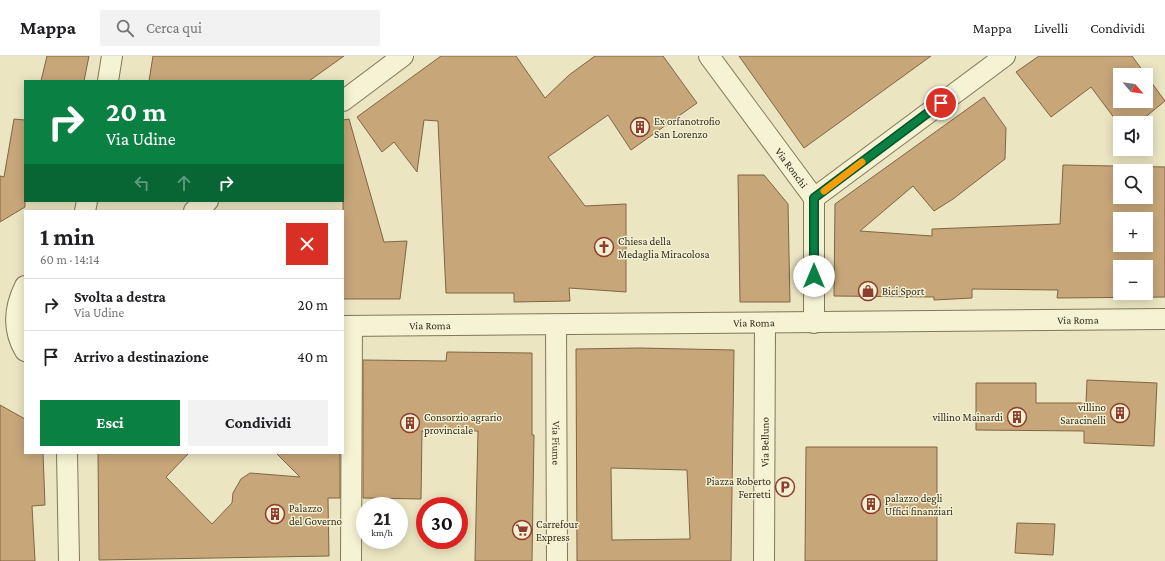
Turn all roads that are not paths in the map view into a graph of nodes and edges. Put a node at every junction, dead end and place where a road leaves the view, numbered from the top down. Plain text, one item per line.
1 (112, 56) edge
2 (403, 56) edge
3 (709, 56) edge
4 (1004, 56) edge
5 (108, 80) edge
6 (344, 100) edge
7 (814, 198) junction
8 (207, 202) edge
9 (195, 210) edge
10 (24, 288) edge
11 (8, 316) edge
12 (1165, 319) edge
13 (765, 323) junction
14 (814, 323) junction
15 (556, 325) junction
16 (348, 326) edge
17 (24, 349) edge
18 (66, 454) edge
19 (69, 561) edge
20 (351, 561) edge
21 (557, 561) edge
22 (764, 561) edge

1 - 5 street
2 - 6 street
3 - 7 street, Via Ronchi
4 - 7 street
7 - 14 street, Via Ronchi
8 - 9 street
10 - 11 street
11 - 17 street
12 - 14 street, Via Roma
13 - 14 street, Via Roma
13 - 15 street, Via Roma
13 - 22 street, Via Belluno
15 - 16 street, Via Roma
15 - 21 street, Via Fiume
16 - 20 street
18 - 19 street

